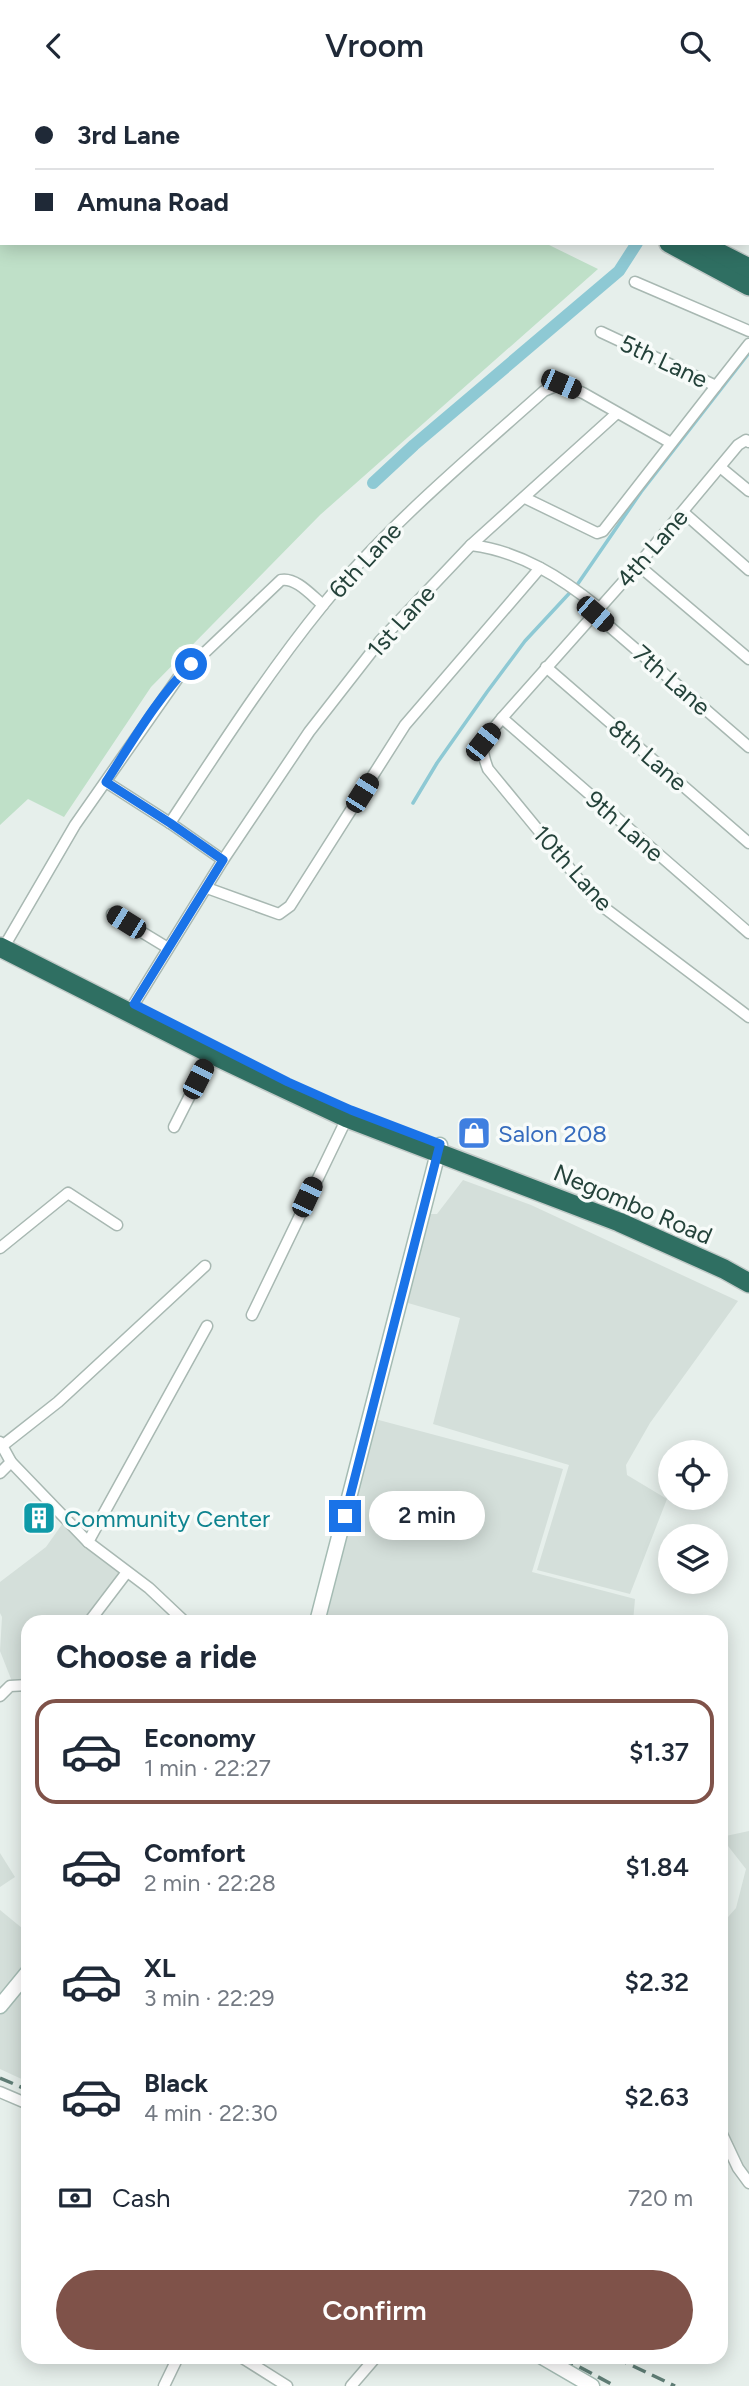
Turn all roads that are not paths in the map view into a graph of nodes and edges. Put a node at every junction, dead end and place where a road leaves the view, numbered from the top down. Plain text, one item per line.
1 (673, 245) edge
2 (704, 245) edge
3 (749, 268) edge
4 (635, 282) dead end
5 (749, 286) edge
6 (749, 331) edge
7 (601, 332) dead end
8 (749, 344) edge
9 (716, 386) junction
10 (616, 414) junction
11 (747, 441) edge
12 (671, 443) junction
13 (720, 467) junction
14 (749, 491) edge
15 (525, 498) junction
16 (683, 512) junction
17 (471, 545) junction
18 (638, 565) junction
19 (540, 568) junction
20 (749, 570) edge
21 (323, 605) junction
22 (597, 611) junction
23 (749, 659) edge
24 (546, 667) junction
25 (502, 718) junction
26 (749, 747) edge
27 (106, 782) junction
28 (170, 823) junction
29 (749, 843) edge
30 (223, 860) junction
31 (206, 888) junction
32 (112, 914) dead end
33 (749, 933) edge
34 (3, 941) edge
35 (167, 948) junction
36 (134, 1004) junction
37 (749, 1017) edge
38 (211, 1054) junction
39 (346, 1118) junction
40 (174, 1127) dead end
41 (439, 1149) junction
42 (117, 1226) dead end
43 (0, 1248) edge
44 (205, 1266) dead end
45 (749, 1271) edge
46 (749, 1283) edge
47 (252, 1315) dead end
48 (207, 1326) dead end
49 (1, 1444) edge
50 (11, 1462) junction
51 (0, 1473) edge
52 (88, 1542) junction
53 (127, 1572) junction
54 (94, 1615) edge
55 (178, 1615) edge
56 (319, 1615) edge
57 (21, 1685) edge
58 (0, 1696) edge
59 (21, 1980) edge
60 (0, 2006) edge
61 (0, 2092) edge
62 (21, 2101) edge
63 (728, 2147) edge
64 (749, 2183) edge
65 (175, 2364) edge
66 (253, 2364) edge
67 (370, 2364) edge
68 (554, 2364) edge
69 (164, 2386) edge
70 (288, 2386) edge
71 (351, 2386) edge
72 (592, 2386) edge

1 - 5 highway
2 - 3 highway
4 - 6 street
7 - 9 street, 5th Lane
8 - 9 street, 5th Lane
9 - 12 street
10 - 12 street
10 - 15 street, 1st Lane
10 - 21 street, 6th Lane
11 - 13 street, 4th Lane
12 - 15 street
13 - 14 street
13 - 16 street, 4th Lane
15 - 17 street, 1st Lane
16 - 18 street, 4th Lane
16 - 20 street
17 - 19 street, 7th Lane
17 - 30 street, 1st Lane
18 - 22 street, 4th Lane
18 - 23 street
19 - 22 street, 7th Lane
19 - 31 street
21 - 27 street
21 - 28 street, 6th Lane
22 - 24 street, 4th Lane
22 - 26 street, 7th Lane
24 - 25 street, 4th Lane
24 - 29 street, 8th Lane
25 - 33 street, 9th Lane
25 - 37 street, 10th Lane
27 - 28 street
27 - 34 street
28 - 30 street
30 - 31 street, 1st Lane
31 - 35 street, 1st Lane
32 - 35 street
34 - 36 highway, Negombo Road
34 - 38 highway, Negombo Road
35 - 36 street, 1st Lane
36 - 41 highway, Negombo Road
38 - 39 highway, Negombo Road
38 - 40 street
39 - 41 highway, Negombo Road
39 - 47 street
41 - 45 highway, Negombo Road
41 - 46 highway, Negombo Road
41 - 56 street
42 - 43 street
44 - 49 street
48 - 52 street
49 - 50 street
50 - 51 street
50 - 52 street
52 - 53 street
53 - 54 street
53 - 55 street
57 - 58 street
59 - 60 street
61 - 62 street
63 - 64 street
65 - 69 street
66 - 70 street
67 - 71 street
68 - 72 street

